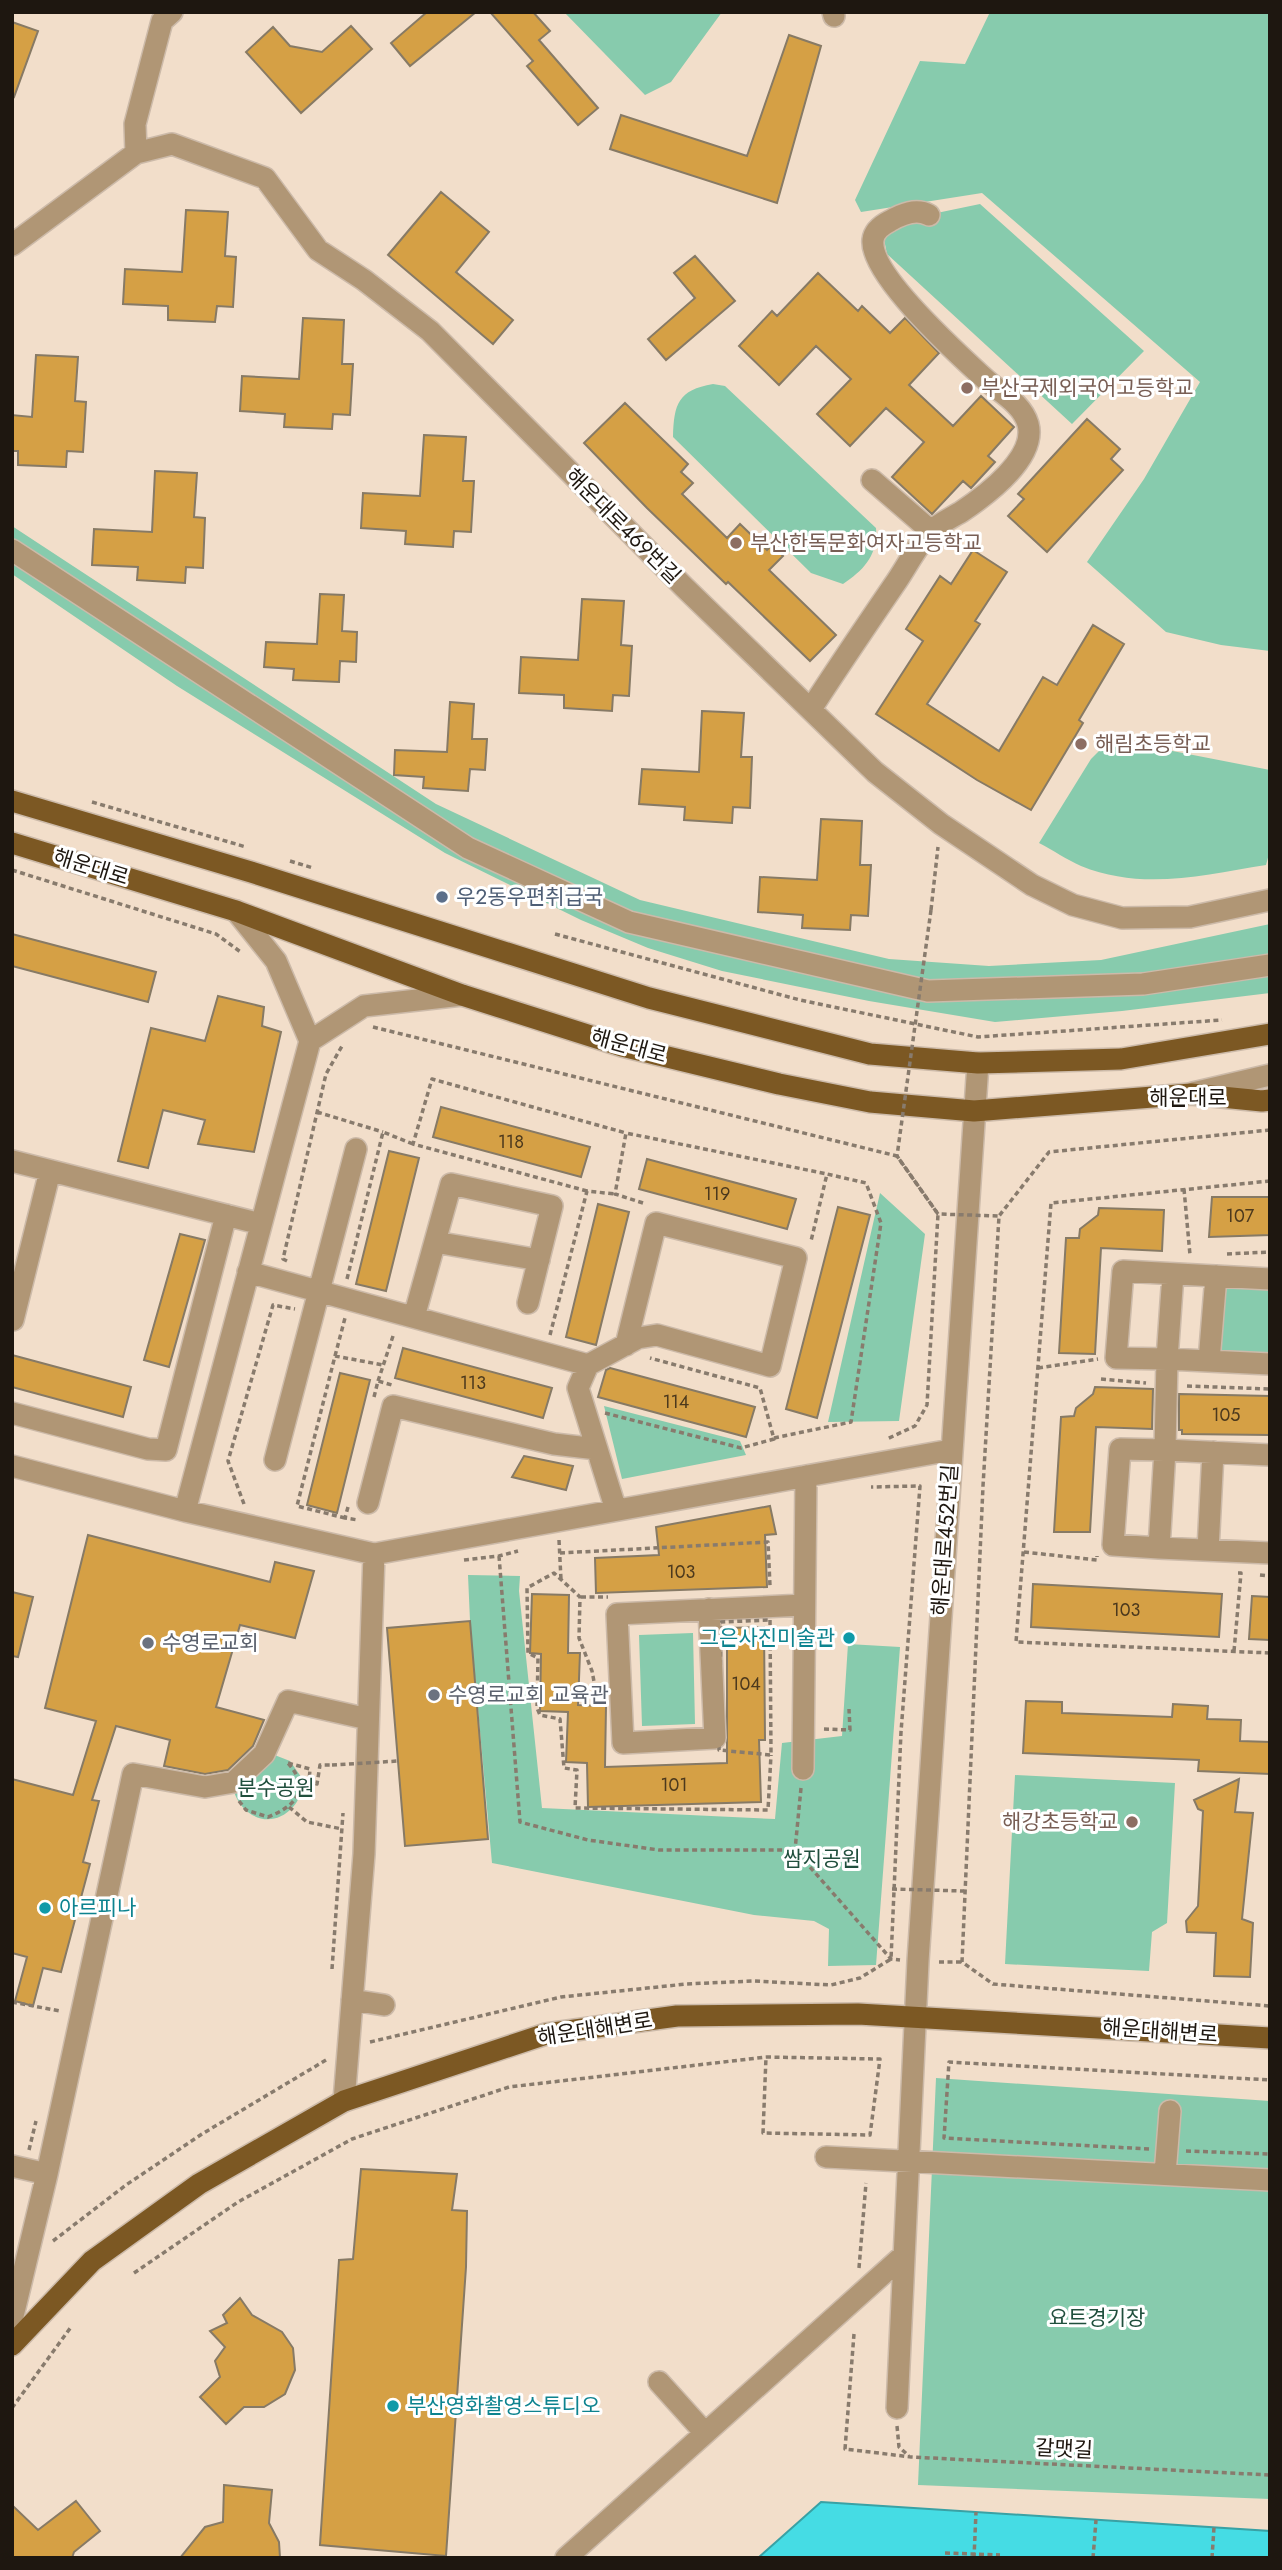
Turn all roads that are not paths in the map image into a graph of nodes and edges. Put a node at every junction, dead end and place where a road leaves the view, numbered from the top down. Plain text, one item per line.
1 (167, 17) edge
2 (136, 153) junction
3 (929, 215) dead end
4 (12, 245) edge
5 (872, 480) dead end
6 (930, 531) junction
7 (12, 550) edge
8 (811, 709) junction
9 (12, 801) edge
10 (12, 843) edge
11 (1270, 900) edge
12 (236, 911) junction
13 (1270, 964) edge
14 (462, 995) junction
15 (1270, 1034) edge
16 (310, 1041) junction
17 (978, 1063) junction
18 (1270, 1074) edge
19 (1191, 1094) junction
20 (1270, 1100) edge
21 (974, 1111) junction
22 (356, 1149) dead end
23 (12, 1161) edge
24 (50, 1171) junction
25 (226, 1215) junction
26 (261, 1224) junction
27 (435, 1242) junction
28 (539, 1260) junction
29 (248, 1272) junction
30 (1173, 1274) junction
31 (1216, 1276) junction
32 (1270, 1279) edge
33 (319, 1291) junction
34 (528, 1303) dead end
35 (415, 1317) junction
36 (13, 1320) edge
37 (633, 1350) road end
38 (1167, 1359) junction
39 (1209, 1361) junction
40 (1270, 1364) edge
41 (588, 1365) junction
42 (12, 1413) edge
43 (597, 1449) junction
44 (951, 1450) junction
45 (1165, 1450) junction
46 (1213, 1452) junction
47 (1270, 1455) edge
48 (275, 1460) dead end
49 (12, 1466) edge
50 (806, 1476) junction
51 (368, 1503) dead end
52 (616, 1510) junction
53 (184, 1511) junction
54 (1159, 1548) junction
55 (1208, 1550) junction
56 (1270, 1553) edge
57 (374, 1554) junction
58 (804, 1605) junction
59 (715, 1616) junction
60 (368, 1718) junction
61 (802, 1776) road end
62 (352, 2000) junction
63 (384, 2005) dead end
64 (915, 2016) junction
65 (1270, 2038) edge
66 (344, 2101) junction
67 (1170, 2111) dead end
68 (826, 2157) dead end
69 (909, 2161) junction
70 (12, 2166) edge
71 (47, 2174) junction
72 (1165, 2174) junction
73 (1270, 2180) edge
74 (904, 2255) junction
75 (12, 2320) edge
76 (12, 2345) edge
77 (659, 2382) dead end
78 (897, 2408) road end
79 (705, 2433) junction
80 (566, 2558) edge

1 - 2 street
2 - 4 street, 해운대로469번길
2 - 8 street, 해운대로469번길
3 - 6 street
5 - 6 street
6 - 8 street
7 - 13 street
8 - 11 street, 해운대로469번길
9 - 17 main road, 해운대로
10 - 12 main road, 해운대로
12 - 14 main road, 해운대로
12 - 16 street
14 - 16 street
14 - 21 main road, 해운대로
15 - 17 main road, 해운대로
16 - 26 street
17 - 21 street, 해운대로452번길
18 - 19 street
19 - 20 main road, 해운대로
19 - 21 main road, 해운대로
21 - 44 street, 해운대로452번길
22 - 33 street
23 - 24 street
24 - 25 street
24 - 36 street
25 - 26 street
25 - 42 street
26 - 29 street
27 - 28 street
27 - 28 street
27 - 35 street
28 - 34 street
29 - 33 street
29 - 53 street
30 - 31 street
30 - 38 street
30 - 38 street
31 - 32 street
31 - 39 street
33 - 35 street
33 - 48 street
35 - 41 street
37 - 41 street
38 - 39 street
38 - 45 street
39 - 40 street
41 - 43 street
43 - 51 street
43 - 52 street
44 - 50 street
44 - 64 street, 해운대로452번길
45 - 46 street
45 - 54 street
45 - 54 street
46 - 47 street
46 - 55 street
49 - 53 street
50 - 52 street
50 - 58 street
52 - 57 street
53 - 57 street
54 - 55 street
55 - 56 street
57 - 60 street
58 - 59 street
58 - 61 street
59 - 59 street
60 - 62 street
60 - 71 street
62 - 63 street
62 - 66 street
64 - 65 main road, 해운대해변로
64 - 66 main road, 해운대해변로
64 - 69 street, 해운대로452번길
66 - 76 main road, 해운대해변로
67 - 72 street
68 - 69 street
69 - 72 street
69 - 74 street, 해운대로452번길
70 - 71 street
71 - 75 street
72 - 73 street
74 - 78 street, 해운대로452번길
74 - 79 street
77 - 79 street
79 - 80 street

